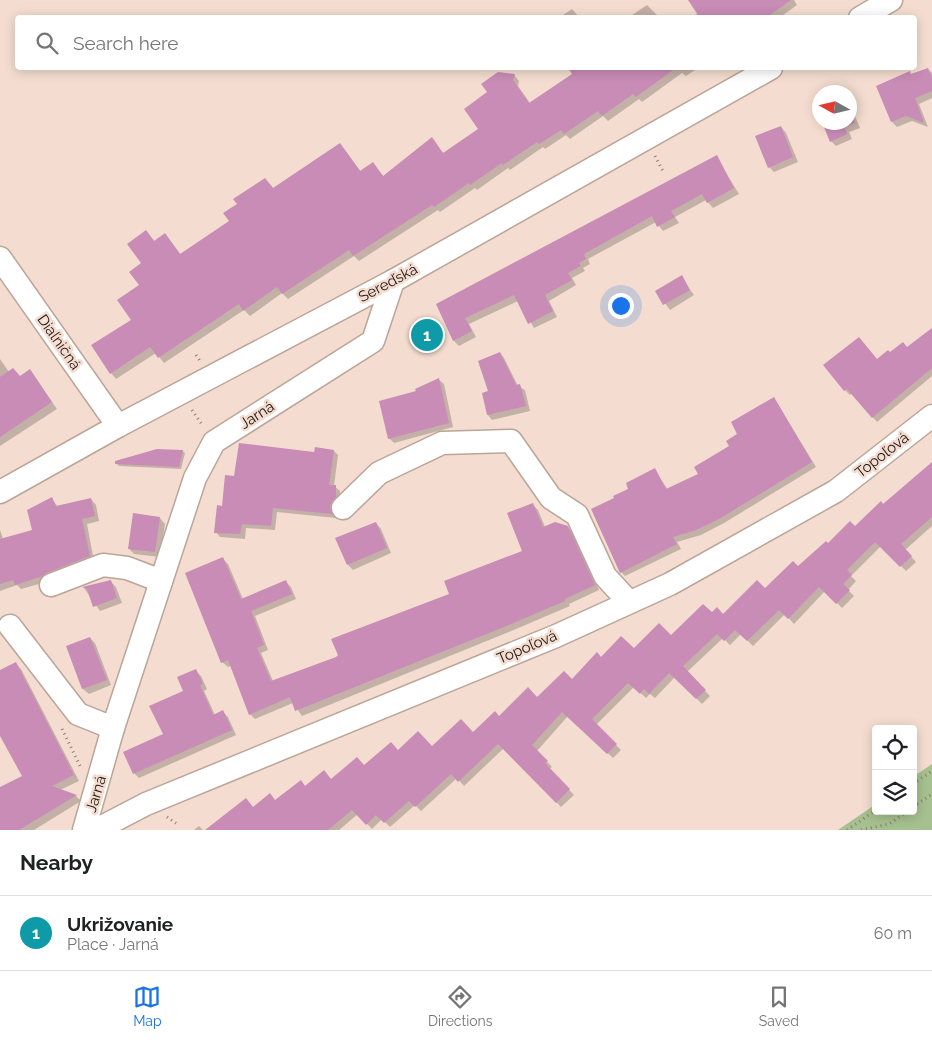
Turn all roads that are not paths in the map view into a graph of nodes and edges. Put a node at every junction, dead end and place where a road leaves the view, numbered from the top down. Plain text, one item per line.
1 (891, 0) edge
2 (865, 15) edge
3 (768, 70) edge
4 (0, 258) edge
5 (393, 281) junction
6 (932, 416) edge
7 (118, 426) junction
8 (0, 492) edge
9 (343, 508) dead end
10 (161, 581) junction
11 (51, 585) dead end
12 (628, 601) junction
13 (10, 626) dead end
14 (114, 728) junction
15 (84, 830) edge
16 (96, 830) edge

1 - 2 street
3 - 5 street, Sereďská
4 - 7 street, Diaľničná
5 - 7 street, Sereďská
5 - 10 street, Jarná
6 - 12 street, Topoľová
7 - 8 street, Sereďská
9 - 12 street
10 - 11 street
10 - 14 street, Jarná
12 - 16 street, Topoľová
13 - 14 street
14 - 15 street, Jarná

